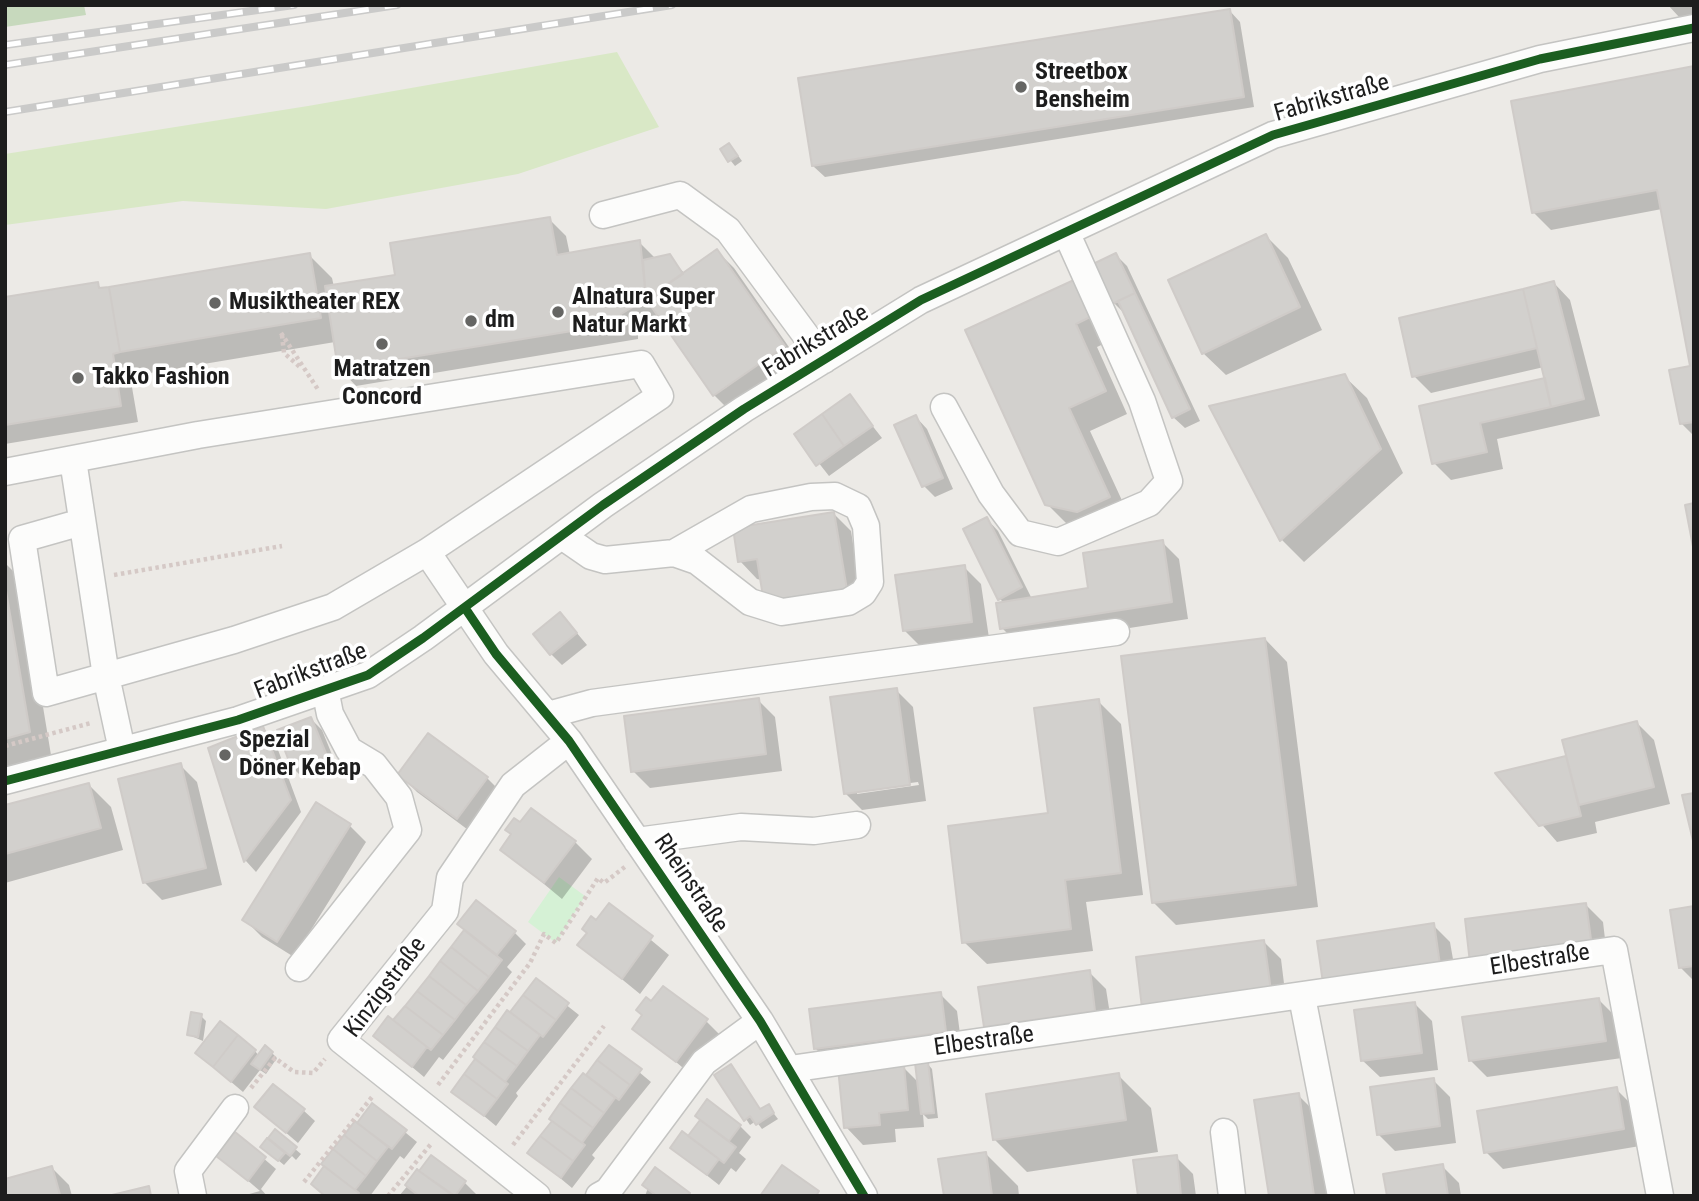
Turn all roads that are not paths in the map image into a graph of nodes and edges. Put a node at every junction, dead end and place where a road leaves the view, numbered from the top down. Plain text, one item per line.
1 (1694, 28) edge
2 (603, 215) dead end
3 (1066, 232) junction
4 (824, 360) junction
5 (944, 407) dead end
6 (73, 460) junction
7 (5, 472) edge
8 (82, 522) junction
9 (562, 536) junction
10 (14, 542) edge
11 (427, 552) junction
12 (674, 553) junction
13 (465, 608) junction
14 (1116, 632) dead end
15 (106, 676) junction
16 (325, 689) junction
17 (548, 715) junction
18 (569, 741) junction
19 (122, 750) junction
20 (5, 781) edge
21 (858, 825) dead end
22 (641, 846) junction
23 (299, 968) dead end
24 (1302, 997) junction
25 (760, 1021) junction
26 (790, 1069) junction
27 (235, 1108) road end
28 (1224, 1132) dead end
29 (193, 1196) edge
30 (537, 1196) edge
31 (599, 1196) edge
32 (864, 1196) edge
33 (1232, 1196) edge
34 (1341, 1196) edge
35 (1660, 1196) edge

1 - 3 street, Fabrikstraße
2 - 4 street
3 - 4 street, Fabrikstraße
3 - 5 street
4 - 9 street, Fabrikstraße
6 - 7 street
6 - 8 street
6 - 11 street
8 - 10 street
8 - 15 street
9 - 12 street
9 - 13 street, Fabrikstraße
10 - 15 street
11 - 13 street, Rheinstraße
11 - 15 street
12 - 12 street
13 - 16 street, Fabrikstraße
13 - 17 street, Rheinstraße
14 - 17 street
15 - 19 street
16 - 19 street, Fabrikstraße
16 - 23 street
17 - 18 street, Rheinstraße
18 - 22 street, Rheinstraße
18 - 30 street, Kinzigstraße
19 - 20 street, Fabrikstraße
21 - 22 street
22 - 25 street, Rheinstraße
24 - 26 street, Elbestraße
24 - 34 street
24 - 35 street, Elbestraße
25 - 26 street, Rheinstraße
25 - 31 street
26 - 32 street, Rheinstraße
27 - 29 street
28 - 33 street

